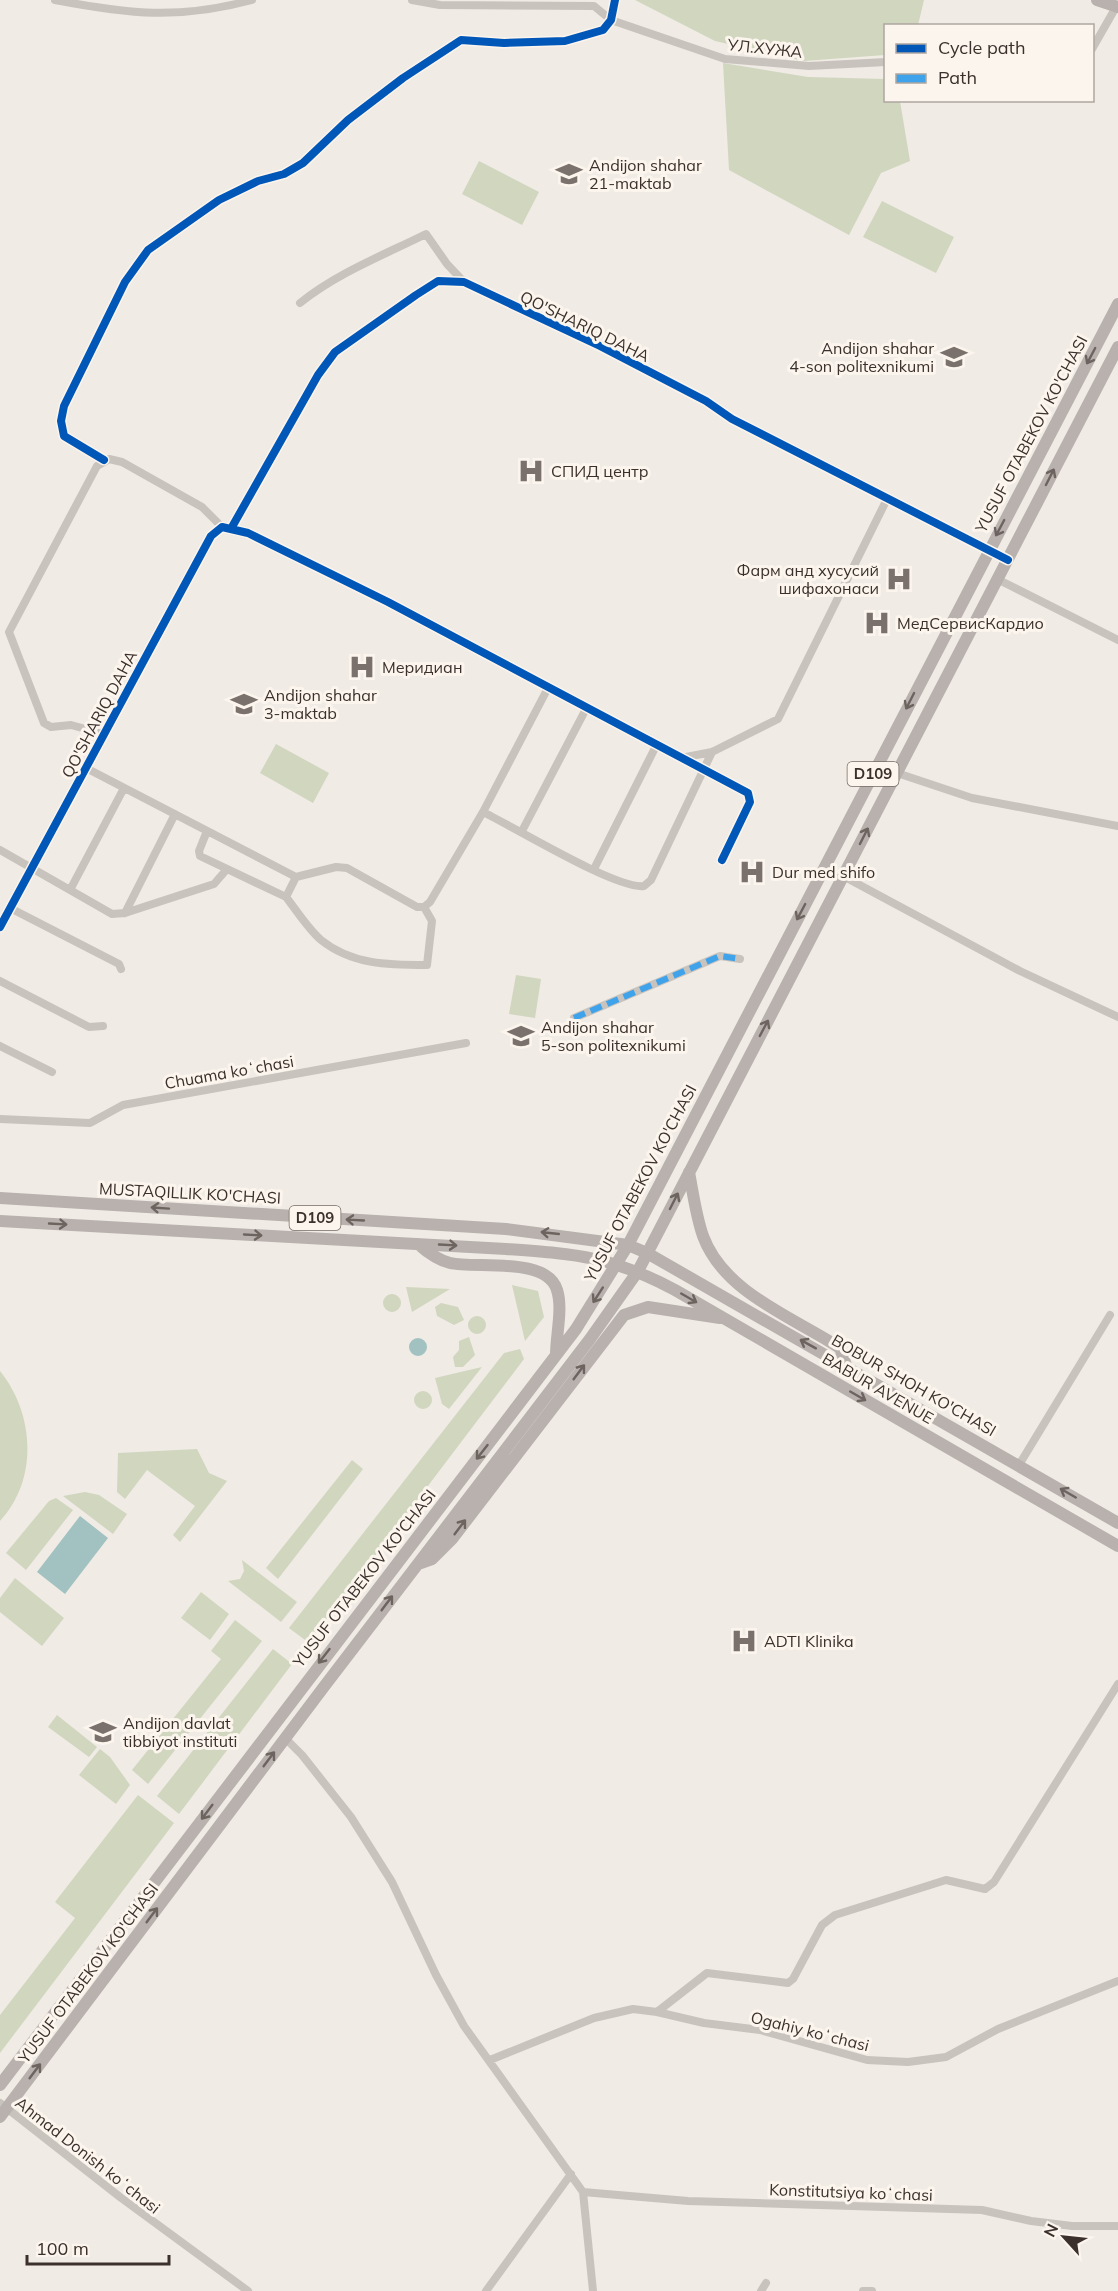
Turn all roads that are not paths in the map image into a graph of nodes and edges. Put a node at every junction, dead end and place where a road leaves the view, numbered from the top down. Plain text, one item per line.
1 (55, 0) edge
2 (252, 0) edge
3 (412, 0) edge
4 (615, 0) edge
5 (1097, 0) edge
6 (1117, 7) edge
7 (611, 20) junction
8 (1094, 46) edge
9 (884, 62) edge
10 (464, 282) junction
11 (300, 303) dead end
12 (1118, 304) edge
13 (1118, 347) edge
14 (104, 460) junction
15 (887, 499) junction
16 (222, 527) junction
17 (232, 527) junction
18 (989, 550) junction
19 (1008, 560) junction
20 (998, 579) junction
21 (1118, 640) edge
22 (549, 686) junction
23 (587, 706) junction
24 (104, 734) junction
25 (657, 744) junction
26 (712, 752) junction
27 (681, 758) junction
28 (86, 768) junction
29 (705, 771) junction
30 (897, 773) junction
31 (124, 788) junction
32 (483, 812) junction
33 (175, 814) junction
34 (1118, 826) edge
35 (207, 831) junction
36 (522, 831) junction
37 (0, 850) edge
38 (722, 860) dead end
39 (31, 869) junction
40 (227, 869) junction
41 (594, 869) junction
42 (843, 876) junction
43 (296, 878) junction
44 (70, 890) junction
45 (286, 897) junction
46 (424, 907) junction
47 (10, 908) junction
48 (125, 913) junction
49 (0, 927) edge
50 (740, 959) dead end
51 (121, 969) dead end
52 (0, 981) edge
53 (1118, 1017) edge
54 (574, 1018) dead end
55 (103, 1026) dead end
56 (466, 1043) dead end
57 (0, 1047) edge
58 (52, 1072) dead end
59 (0, 1119) edge
60 (689, 1172) junction
61 (0, 1198) edge
62 (0, 1221) edge
63 (418, 1244) junction
64 (628, 1245) junction
65 (647, 1253) junction
66 (618, 1263) junction
67 (638, 1271) junction
68 (1110, 1315) dead end
69 (725, 1319) junction
70 (556, 1355) junction
71 (846, 1365) junction
72 (1019, 1465) junction
73 (1118, 1523) edge
74 (1118, 1546) edge
75 (417, 1564) junction
76 (1118, 1684) edge
77 (285, 1738) junction
78 (1118, 1981) edge
79 (657, 2012) junction
80 (490, 2060) junction
81 (0, 2085) edge
82 (2, 2110) edge
83 (571, 2174) junction
84 (583, 2193) junction
85 (1118, 2226) edge
86 (248, 2291) edge
87 (486, 2291) edge
88 (593, 2291) edge

1 - 2 street
3 - 7 street, УЛ.ХУЖА
4 - 7 street
5 - 6 main road
6 - 8 street
7 - 9 street, УЛ.ХУЖА
7 - 14 street
10 - 11 street
10 - 15 street, QO'SHARIQ DAHA
10 - 17 street
12 -> 18 main road, YUSUF OTABEKOV KO'CHASI / D109
19 -> 13 main road, YUSUF OTABEKOV KO'CHASI / D109
14 - 16 street
14 - 24 street
15 - 18 street, QO'SHARIQ DAHA
15 - 26 street
16 - 17 street
16 - 24 street, QO'SHARIQ DAHA
17 - 22 street
18 - 19 street, QO'SHARIQ DAHA
18 -> 64 main road, YUSUF OTABEKOV KO'CHASI / D109
19 - 20 main road, YUSUF OTABEKOV KO'CHASI / D109
20 - 21 street
20 - 30 main road, YUSUF OTABEKOV KO'CHASI / D109
22 - 23 street
22 - 32 street
23 - 25 street
23 - 36 street
24 - 28 street, QO'SHARIQ DAHA
25 - 27 street
25 - 41 street
26 - 27 street
26 - 29 street
27 - 29 street
28 - 31 street
28 - 39 street, QO'SHARIQ DAHA
29 - 38 street
29 - 41 street
30 - 34 street
42 -> 30 main road, YUSUF OTABEKOV KO'CHASI / D109
31 - 33 street
31 - 44 street
32 - 36 street
32 - 46 street
33 - 35 street
33 - 48 street
35 - 40 street
35 - 43 street
36 - 41 street
37 - 39 street
39 - 44 street
39 - 47 street, QO'SHARIQ DAHA
40 - 45 street
40 - 48 street
42 - 53 street
60 -> 42 main road, YUSUF OTABEKOV KO'CHASI / D109
43 - 45 street
43 - 46 street
44 - 48 street
45 - 46 street
47 - 49 street, QO'SHARIQ DAHA
47 - 51 street
50 - 54 street
52 - 55 street
56 - 59 street, Chuama koʻchasi
57 - 58 street
65 -> 60 main road, YUSUF OTABEKOV KO'CHASI / D109
60 - 71 main road
64 -> 61 main road, MUSTAQILLIK KO'CHASI / D109
62 -> 63 main road, D109
63 -> 66 main road, D109
63 - 70 main road
64 - 65 main road, BOBUR SHOH KO'CHASI
64 - 66 main road, YUSUF OTABEKOV KO'CHASI
65 - 67 main road, YUSUF OTABEKOV KO'CHASI / D109
71 -> 65 main road, BOBUR SHOH KO'CHASI
66 - 67 main road, BABUR AVENUE / D109
66 -> 70 main road, YUSUF OTABEKOV KO'CHASI
67 -> 69 main road, BABUR AVENUE
67 - 75 main road, YUSUF OTABEKOV KO'CHASI
68 - 72 street
69 -> 74 main road, BABUR AVENUE
75 -> 69 main road
70 -> 81 main road, YUSUF OTABEKOV KO'CHASI
71 - 72 main road, BOBUR SHOH KO'CHASI
73 -> 72 main road, BOBUR SHOH KO'CHASI
77 -> 75 main road, YUSUF OTABEKOV KO'CHASI
76 - 79 street
77 - 80 street
82 -> 77 main road, YUSUF OTABEKOV KO'CHASI
78 - 79 street, Ogahiy koʻchasi
79 - 80 street, Ogahiy koʻchasi
80 - 83 street
82 - 86 street, Ahmad Donish koʻchasi
83 - 84 street
83 - 87 street
84 - 85 street, Konstitutsiya koʻchasi
84 - 88 street

